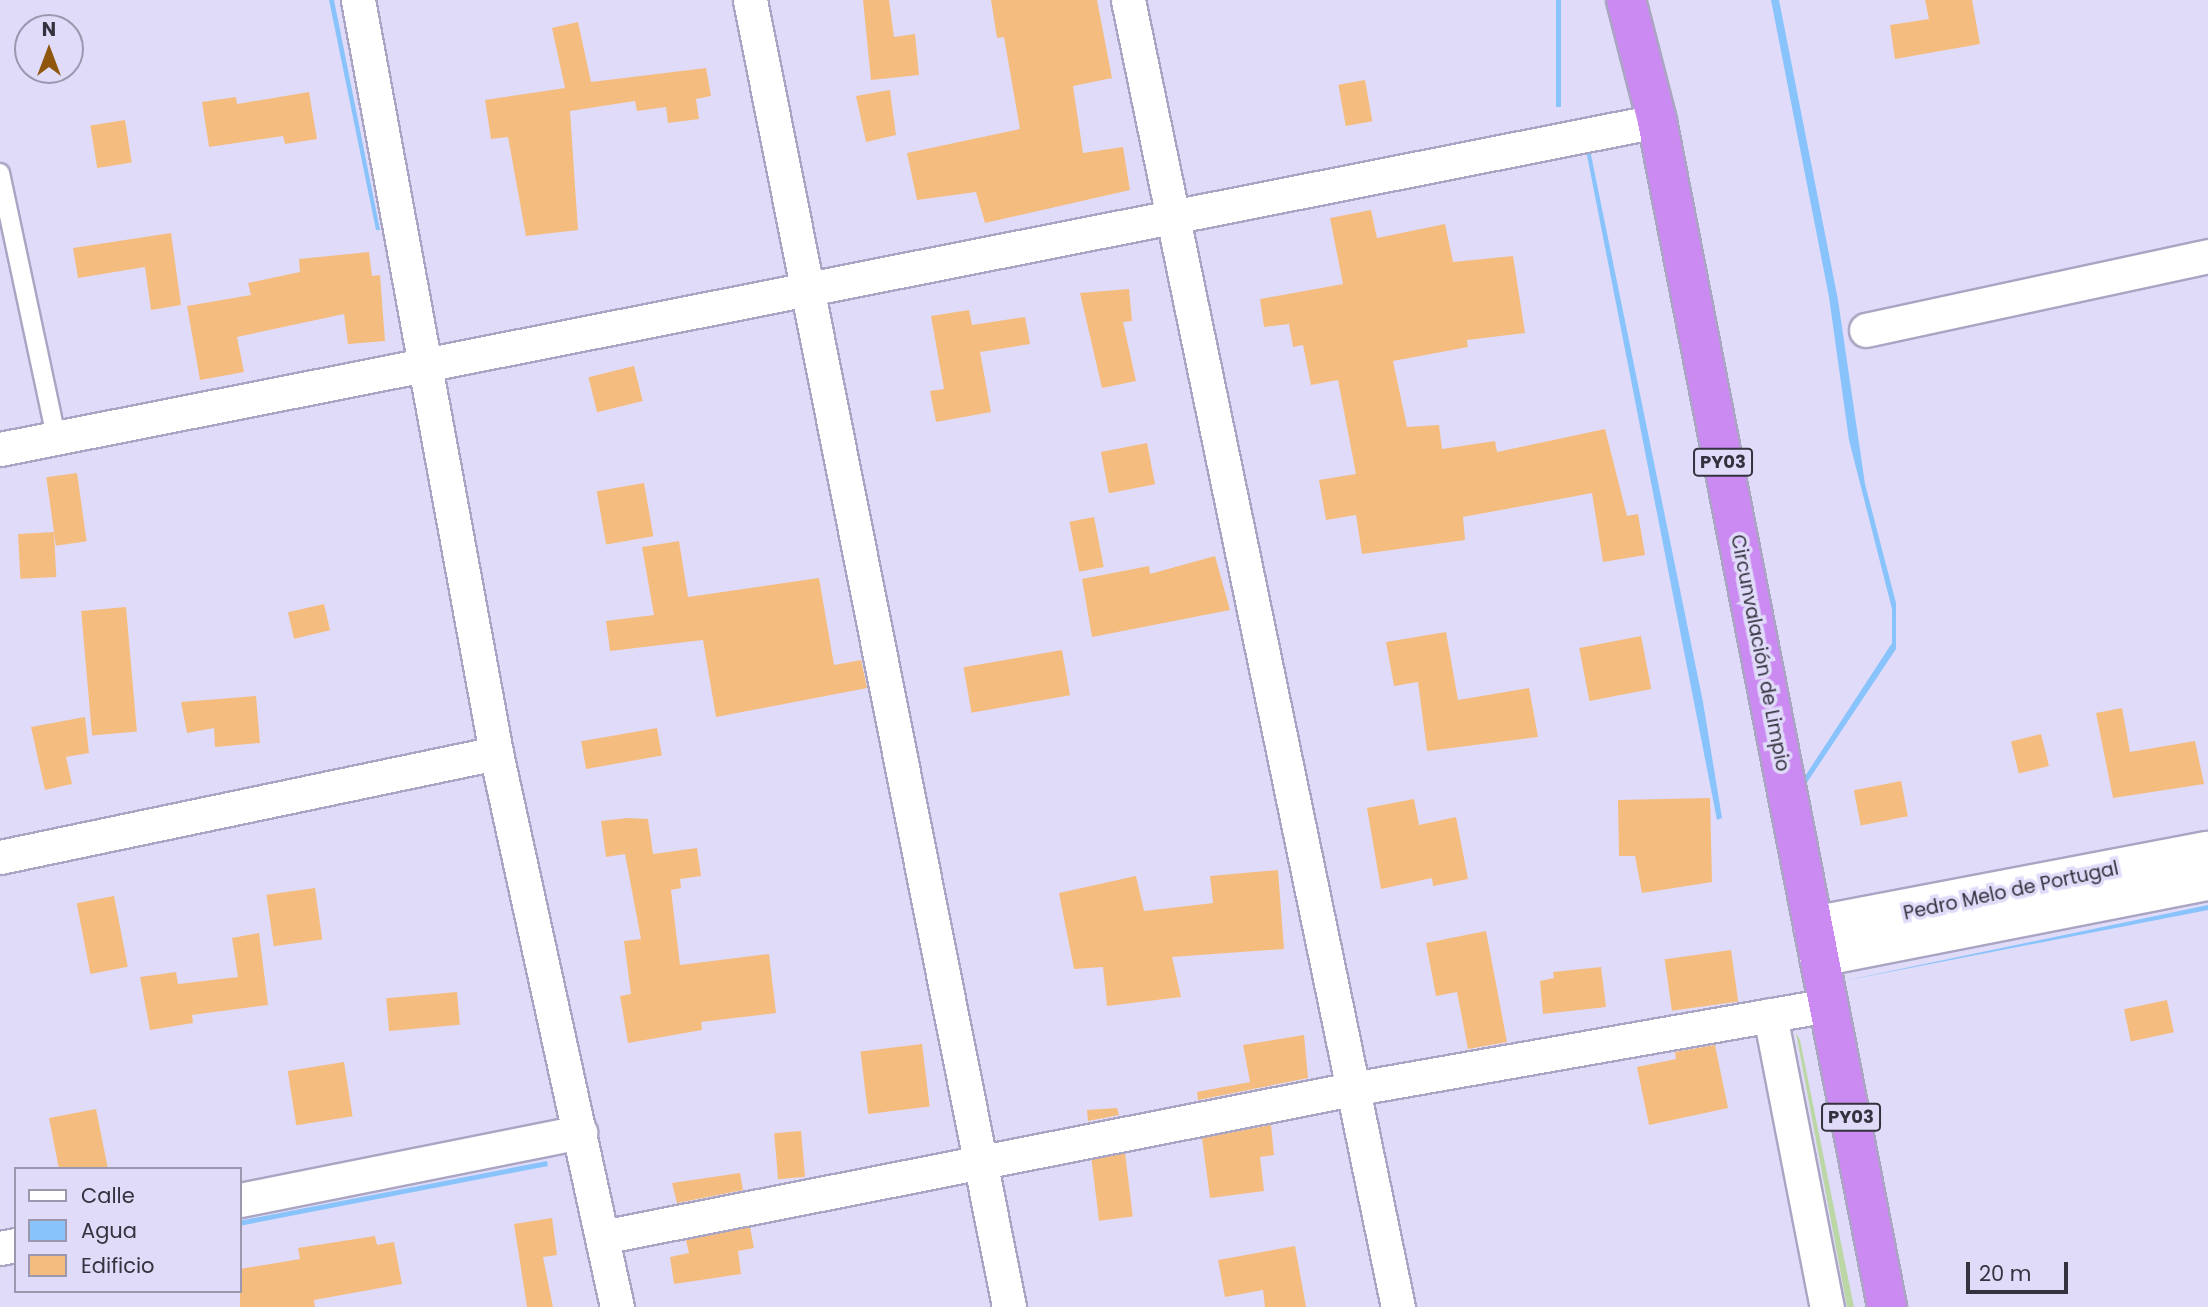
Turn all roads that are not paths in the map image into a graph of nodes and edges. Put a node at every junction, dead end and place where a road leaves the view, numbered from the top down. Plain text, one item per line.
1 (358, 0) edge
2 (750, 0) edge
3 (1128, 0) edge
4 (1626, 0) edge
5 (1657, 121) junction
6 (0, 173) edge
7 (1170, 216) junction
8 (2208, 256) edge
9 (803, 289) junction
10 (1866, 330) dead end
11 (422, 365) junction
12 (57, 437) junction
13 (0, 449) edge
14 (496, 753) junction
15 (2208, 851) edge
16 (0, 857) edge
17 (2208, 881) edge
18 (1816, 942) junction
19 (1830, 1005) junction
20 (1770, 1015) junction
21 (1352, 1089) junction
22 (580, 1132) junction
23 (980, 1163) junction
24 (242, 1200) edge
25 (602, 1237) junction
26 (617, 1307) edge
27 (1009, 1307) edge
28 (1398, 1307) edge
29 (1827, 1307) edge
30 (1887, 1307) edge

1 - 11 street
2 - 9 street
3 - 7 street
4 - 5 highway, Circunvalación de Limpio / PY03
5 - 7 street
5 - 18 highway, Circunvalación de Limpio / PY03
6 - 12 lane
7 - 9 street
7 - 21 street
8 - 10 street
9 - 11 street
9 - 23 street
11 - 12 street
11 - 14 street
12 - 13 street
14 - 16 street
14 - 22 street
15 - 18 street, Pedro Melo de Portugal
17 - 18 street, Pedro Melo de Portugal
18 - 19 highway, Circunvalación de Limpio / PY03
19 - 20 street
19 - 30 highway, Circunvalación de Limpio / PY03
20 - 21 street
20 - 29 street
21 - 23 street
21 - 28 street
22 - 24 street
22 - 25 street
23 - 25 street
23 - 27 street
25 - 26 street

